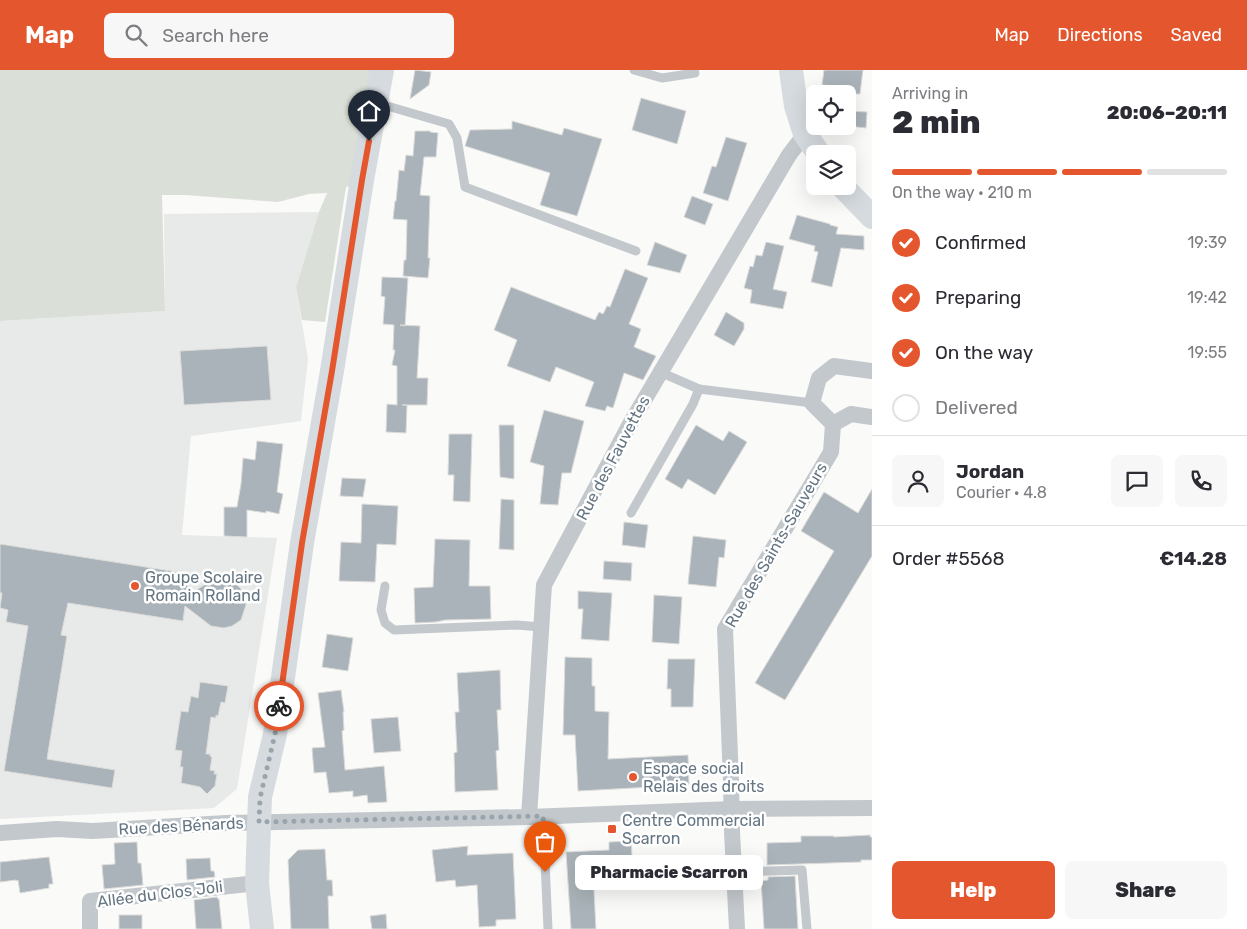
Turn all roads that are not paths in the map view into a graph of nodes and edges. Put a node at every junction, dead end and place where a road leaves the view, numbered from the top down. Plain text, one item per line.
1 (382, 70) edge
2 (634, 70) edge
3 (791, 70) edge
4 (695, 73) dead end
5 (376, 103) junction
6 (805, 134) junction
7 (813, 145) edge
8 (851, 195) edge
9 (872, 217) edge
10 (636, 251) dead end
11 (872, 371) edge
12 (660, 372) junction
13 (699, 389) junction
14 (812, 403) junction
15 (872, 417) edge
16 (833, 424) junction
17 (631, 513) dead end
18 (385, 586) dead end
19 (541, 627) junction
20 (872, 808) edge
21 (732, 809) junction
22 (536, 816) junction
23 (259, 822) junction
24 (0, 833) edge
25 (735, 872) junction
26 (258, 883) junction
27 (90, 929) edge
28 (262, 929) edge
29 (548, 929) edge
30 (737, 929) edge
31 (808, 929) edge

1 - 5 main road
2 - 4 lane
3 - 6 main road
5 - 10 lane
5 - 23 main road
6 - 7 main road
6 - 12 street, Rue des Fauvettes
8 - 9 main road
11 - 14 street
12 - 13 lane
12 - 19 street, Rue des Fauvettes
13 - 14 lane
13 - 17 lane
14 - 16 street
15 - 16 street
16 - 21 street, Rue des Saints-Sauveurs
18 - 19 lane
19 - 22 street, Rue des Fauvettes
20 - 21 street, Rue des Bénards
21 - 22 street, Rue des Bénards
21 - 25 street, Rue des Saints-Sauveurs
22 - 23 street, Rue des Bénards
22 - 29 lane
23 - 24 street, Rue des Bénards
23 - 26 main road
25 - 30 street, Rue des Saints-Sauveurs
25 - 31 lane
26 - 27 street, Allée du Clos Joli
26 - 28 main road

